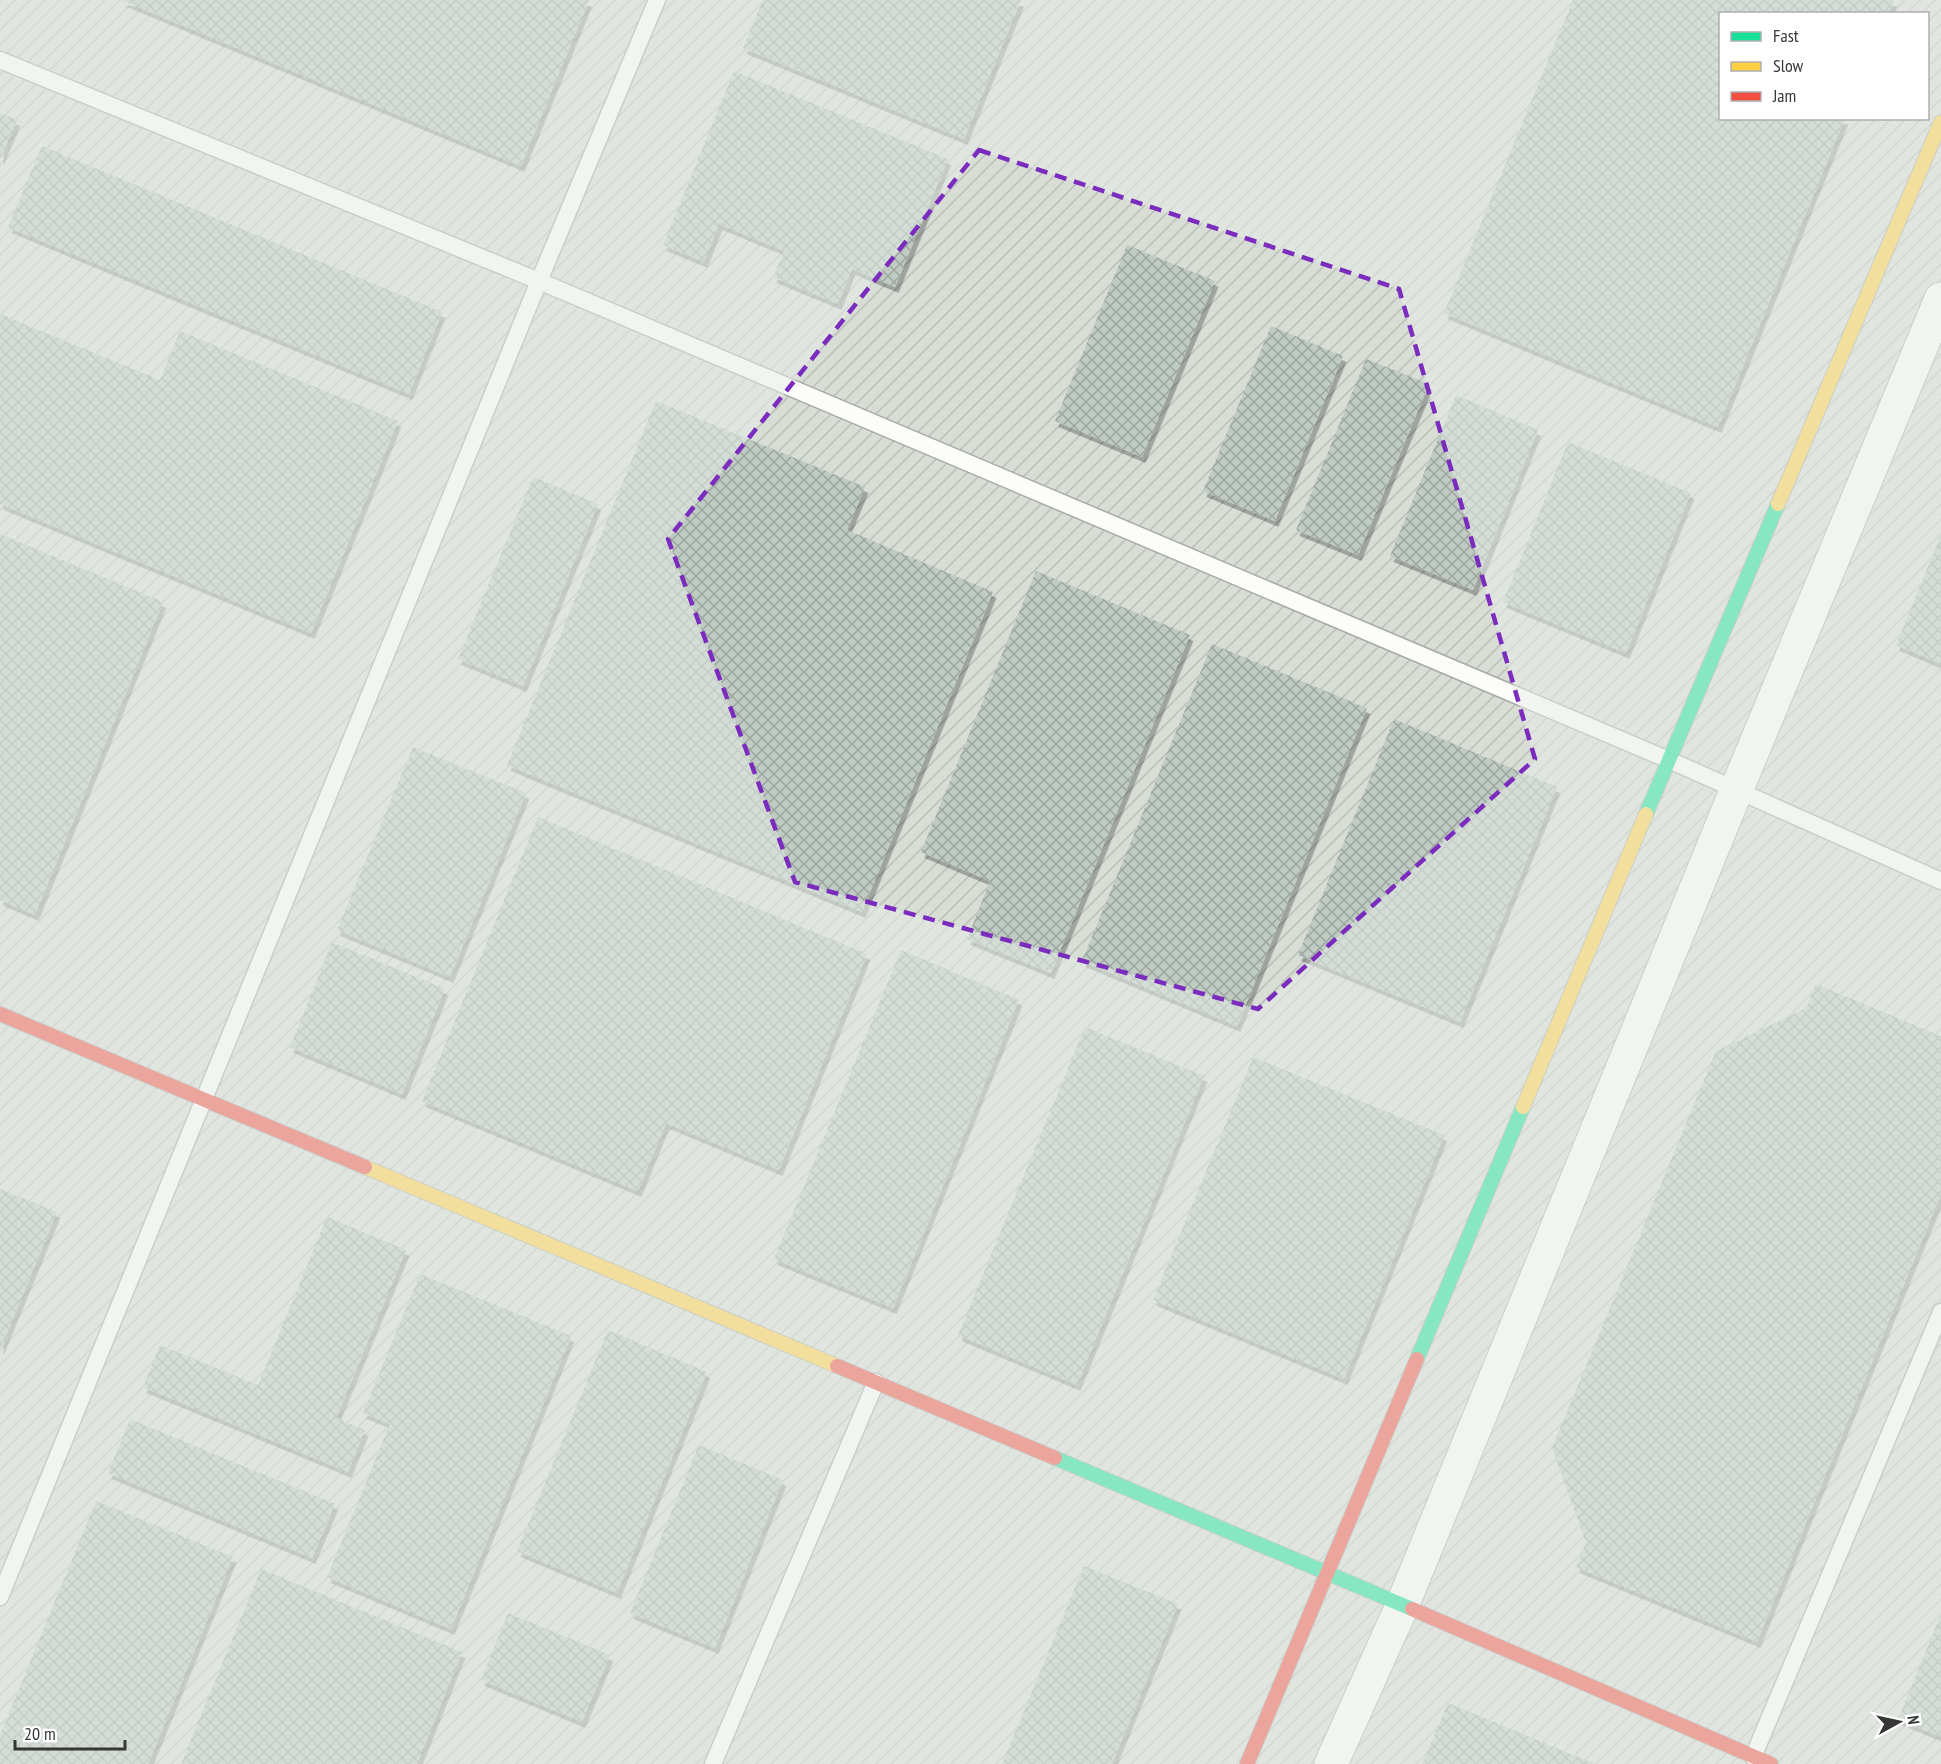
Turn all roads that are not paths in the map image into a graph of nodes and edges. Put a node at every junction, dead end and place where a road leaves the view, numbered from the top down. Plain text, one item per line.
1 (657, 0) edge
2 (0, 60) edge
3 (1941, 122) edge
4 (539, 281) junction
5 (1941, 299) edge
6 (1669, 760) junction
7 (1736, 791) junction
8 (1941, 881) edge
9 (0, 1014) edge
10 (203, 1100) junction
11 (1941, 1312) edge
12 (876, 1383) junction
13 (1327, 1572) junction
14 (0, 1597) edge
15 (1402, 1606) junction
16 (1753, 1757) junction
17 (713, 1764) edge
18 (1247, 1764) edge
19 (1331, 1764) edge
20 (1771, 1764) edge

1 - 4 lane
2 - 4 lane
3 - 6 street
4 - 6 lane
4 - 10 lane
5 - 7 street
6 - 7 lane
6 - 13 street
7 - 8 lane
7 - 15 street
9 - 10 street
10 - 12 street
10 - 14 lane
11 - 16 lane
12 - 13 street
12 - 17 lane
13 - 15 street
13 - 18 street
15 - 16 street
15 - 19 street
16 - 20 street

